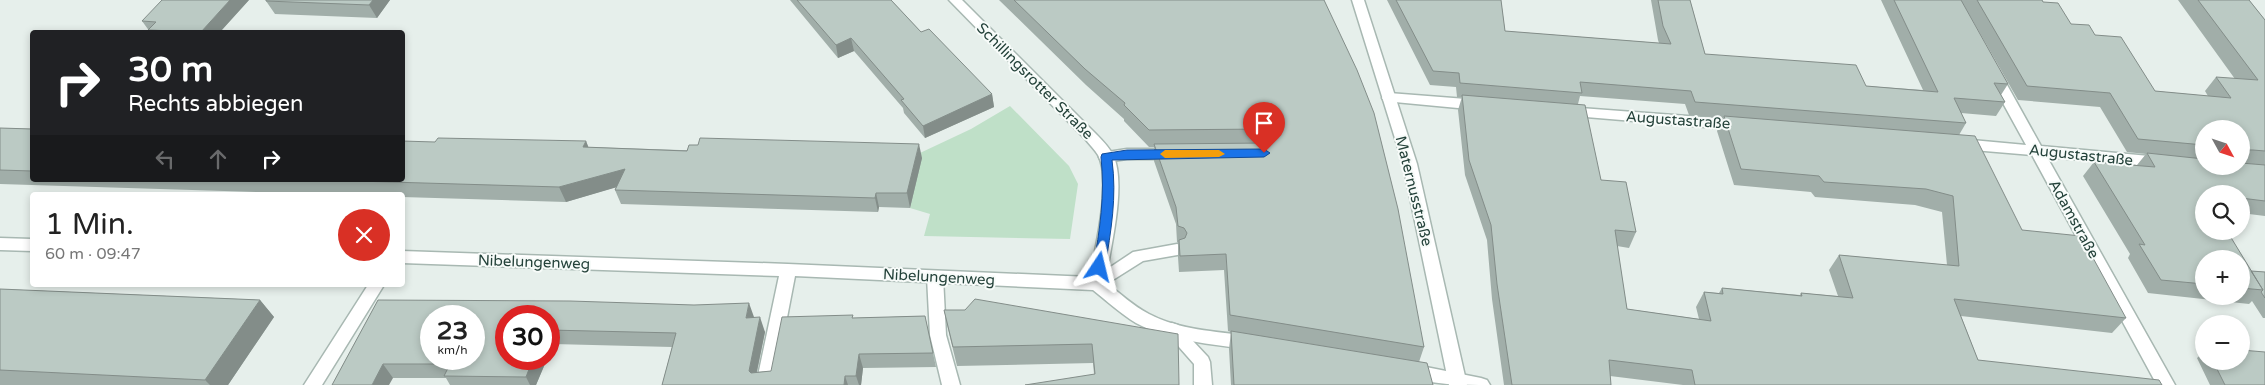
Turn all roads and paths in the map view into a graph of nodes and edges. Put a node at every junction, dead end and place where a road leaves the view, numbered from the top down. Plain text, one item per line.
1 (955, 0) edge
2 (1358, 0) edge
3 (1986, 58) edge
4 (1389, 98) junction
5 (1497, 107) edge
6 (1556, 111) edge
7 (1753, 126) edge
8 (1948, 143) edge
9 (2036, 150) junction
10 (1186, 154) edge
11 (1106, 157) junction
12 (2176, 164) edge
13 (0, 244) edge
14 (30, 245) edge
15 (1177, 250) edge
16 (405, 257) edge
17 (788, 270) junction
18 (935, 277) junction
19 (1096, 284) junction
20 (375, 287) edge
21 (1172, 330) junction
22 (1260, 345) edge
23 (1398, 368) edge
24 (1458, 382) edge
25 (313, 385) edge
26 (765, 385) edge
27 (951, 385) edge
28 (1203, 385) edge
29 (1481, 385) edge
30 (2166, 385) edge

1 - 11 street, Schillingsrotter Straße
2 - 4 street, Maternusstraße
3 - 9 street, Adamstraße
4 - 5 street
4 - 24 street, Maternusstraße
6 - 7 street, Augustastraße
8 - 9 street, Augustastraße
9 - 12 street, Augustastraße
9 - 30 street, Adamstraße
10 - 11 street
11 - 19 street
13 - 14 street
15 - 19 street
16 - 17 street, Nibelungenweg
17 - 18 street, Nibelungenweg
17 - 26 street
18 - 19 street, Nibelungenweg
18 - 27 street
19 - 21 street
20 - 25 street
21 - 22 street
21 - 28 street
23 - 24 street
24 - 29 street

